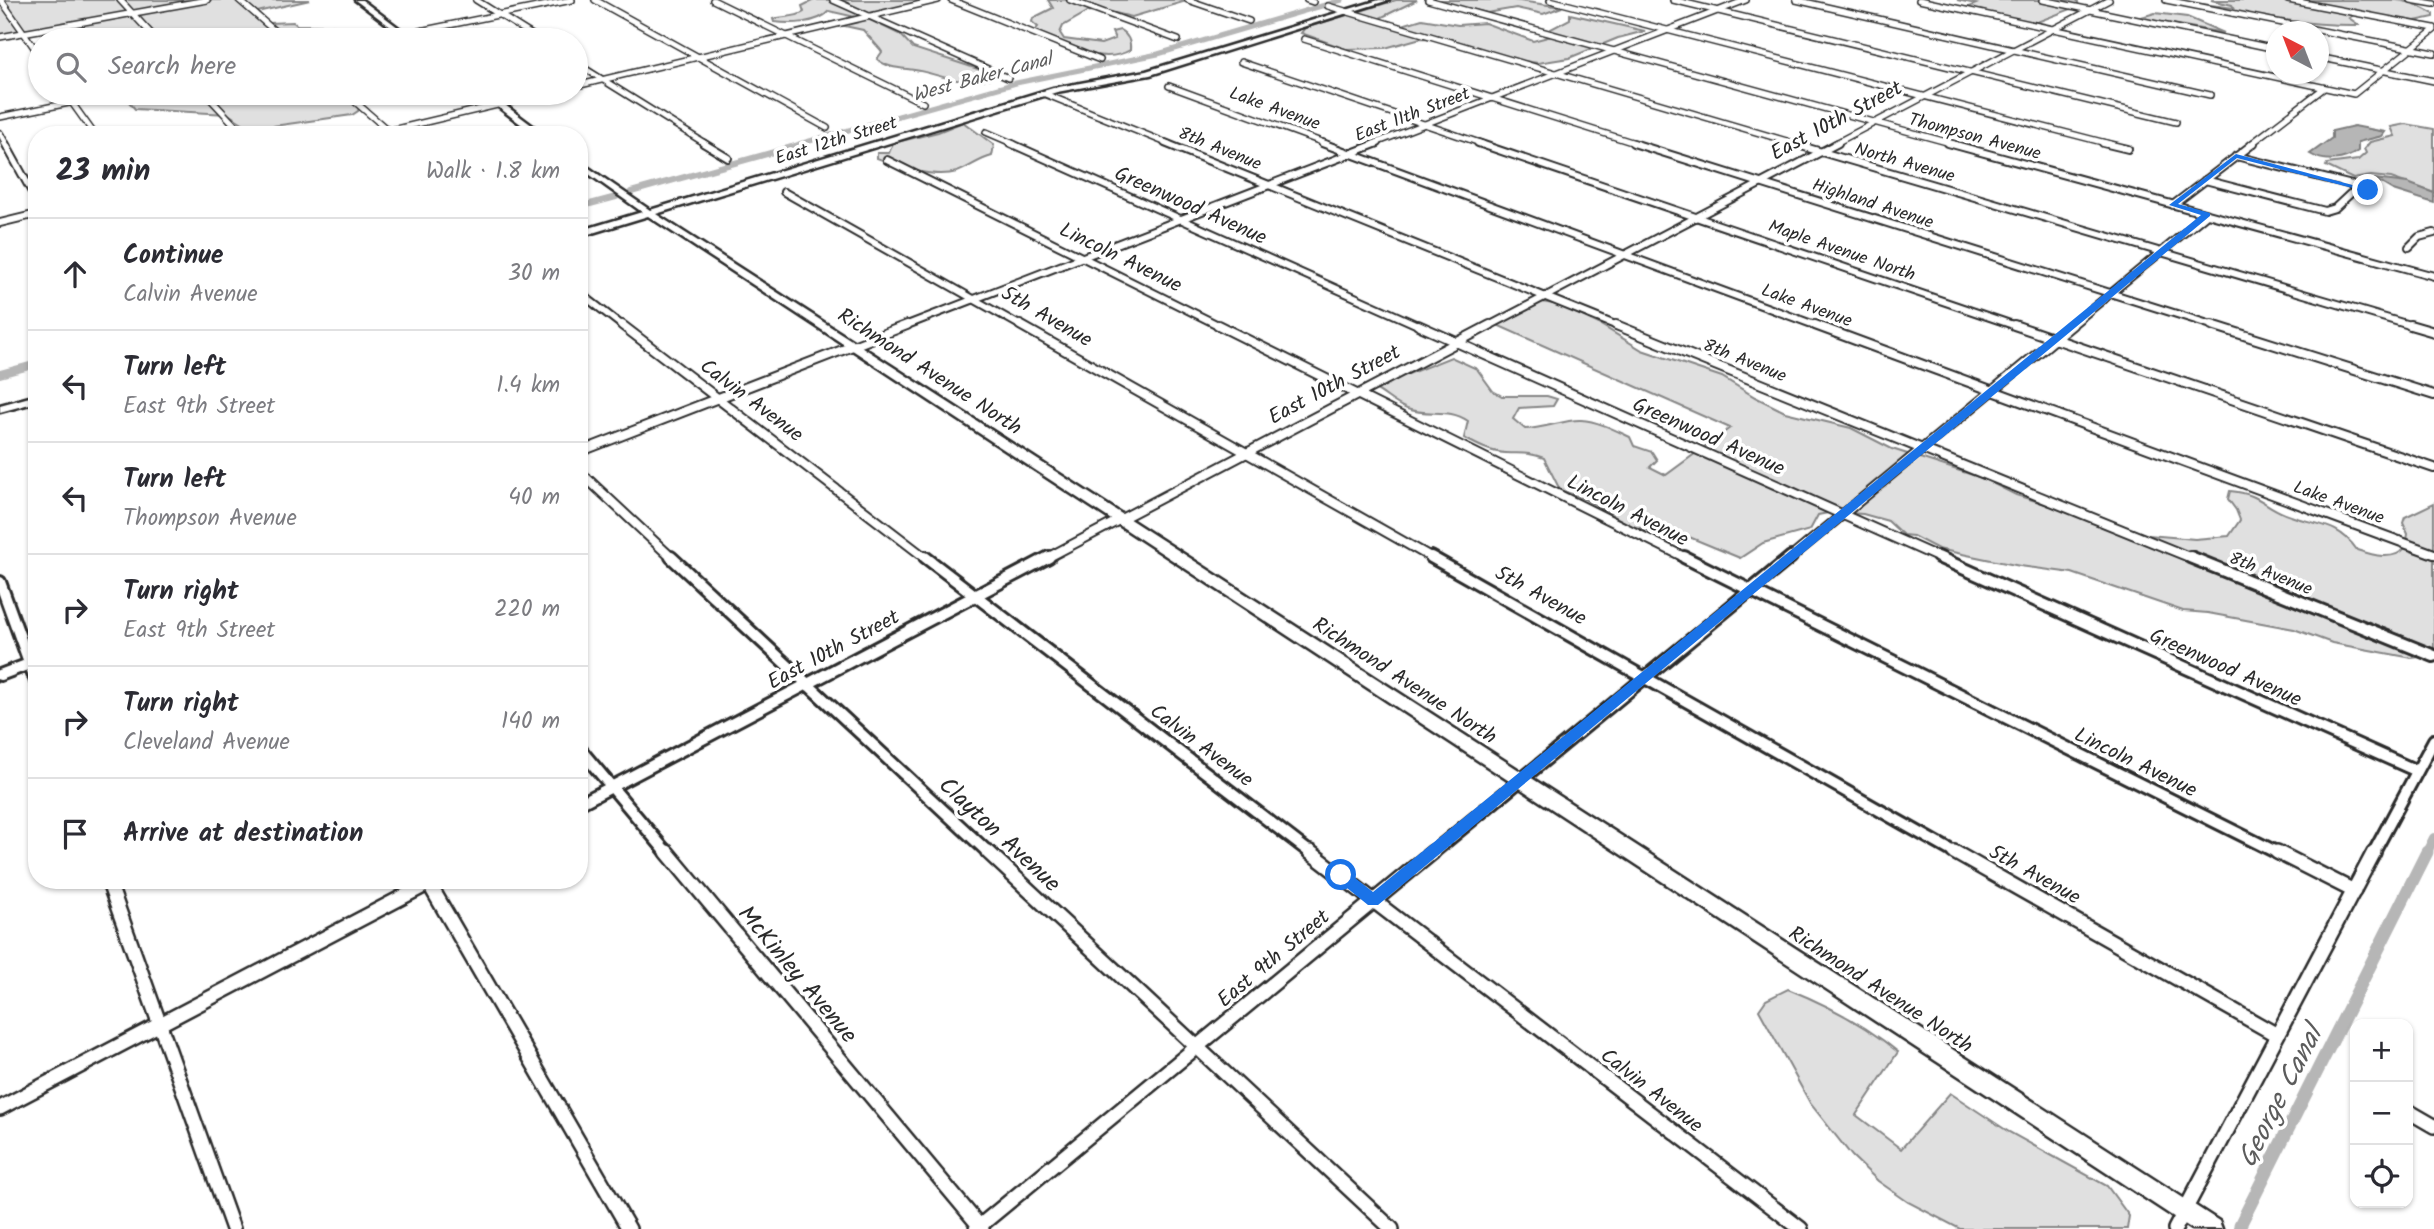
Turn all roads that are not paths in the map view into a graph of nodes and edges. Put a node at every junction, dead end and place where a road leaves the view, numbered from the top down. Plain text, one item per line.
1 (1, 0) edge
2 (120, 0) edge
3 (207, 0) edge
4 (239, 0) edge
5 (358, 0) edge
6 (476, 0) edge
7 (572, 0) edge
8 (595, 0) edge
9 (713, 0) edge
10 (832, 0) edge
11 (938, 0) edge
12 (951, 0) edge
13 (1070, 0) edge
14 (1188, 0) edge
15 (1385, 0) edge
16 (1428, 0) edge
17 (1550, 0) edge
18 (1673, 0) edge
19 (1746, 0) edge
20 (1796, 0) edge
21 (1919, 0) edge
22 (2043, 0) edge
23 (2109, 0) edge
24 (2166, 0) edge
25 (2288, 0) edge
26 (2411, 0) edge
27 (2434, 4) edge
28 (1328, 6) dead end
29 (2090, 10) junction
30 (1718, 11) junction
31 (1346, 12) junction
32 (132, 13) junction
33 (500, 15) junction
34 (869, 16) junction
35 (1249, 21) dead end
36 (51, 28) edge
37 (146, 28) edge
38 (271, 28) edge
39 (396, 28) edge
40 (434, 28) edge
41 (521, 28) edge
42 (2052, 29) junction
43 (2434, 29) edge
44 (1668, 30) junction
45 (28, 32) edge
46 (24, 33) junction
47 (787, 36) junction
48 (0, 37) edge
49 (28, 39) edge
50 (1304, 39) dead end
51 (1178, 40) dead end
52 (2266, 47) edge
53 (2411, 49) junction
54 (2013, 50) junction
55 (1614, 51) junction
56 (2434, 53) edge
57 (698, 57) junction
58 (2329, 59) edge
59 (1100, 60) dead end
60 (1241, 62) dead end
61 (588, 71) edge
62 (2384, 71) junction
63 (1970, 72) junction
64 (1555, 74) junction
65 (1008, 78) dead end
66 (603, 80) junction
67 (2434, 81) edge
68 (588, 83) edge
69 (1169, 86) dead end
70 (2324, 88) junction
71 (1045, 94) junction
72 (2210, 95) dead end
73 (1923, 96) junction
74 (1492, 98) junction
75 (923, 103) dead end
76 (58, 105) edge
77 (74, 105) edge
78 (216, 105) edge
79 (358, 105) edge
80 (496, 105) edge
81 (501, 105) edge
82 (0, 117) edge
83 (1873, 122) junction
84 (2176, 122) dead end
85 (1424, 124) junction
86 (88, 126) edge
87 (235, 126) edge
88 (382, 126) edge
89 (417, 126) edge
90 (529, 126) edge
91 (827, 128) dead end
92 (986, 132) dead end
93 (0, 133) edge
94 (2128, 149) dead end
95 (1819, 151) junction
96 (1350, 153) junction
97 (2236, 156) junction
98 (728, 158) dead end
99 (887, 160) dead end
100 (588, 169) edge
101 (2205, 180) junction
102 (1759, 182) junction
103 (28, 184) edge
104 (1269, 184) junction
105 (2368, 190) dead end
106 (784, 192) dead end
107 (2350, 194) dead end
108 (2173, 205) junction
109 (649, 213) junction
110 (2207, 214) junction
111 (1694, 216) junction
112 (28, 217) edge
113 (1180, 219) junction
114 (0, 223) edge
115 (588, 231) edge
116 (2434, 233) edge
117 (2409, 247) dead end
118 (2161, 251) junction
119 (1623, 254) junction
120 (1082, 257) junction
121 (2434, 276) edge
122 (2110, 293) junction
123 (1544, 296) junction
124 (588, 299) edge
125 (974, 299) junction
126 (2434, 332) edge
127 (2054, 339) junction
128 (1456, 342) junction
129 (853, 345) junction
130 (1992, 390) junction
131 (1357, 394) junction
132 (2434, 395) edge
133 (717, 398) junction
134 (28, 400) edge
135 (0, 408) edge
136 (588, 448) edge
137 (1921, 449) junction
138 (1245, 453) junction
139 (2434, 468) edge
140 (588, 479) edge
141 (1841, 514) junction
142 (1120, 520) junction
143 (2434, 554) edge
144 (0, 582) edge
145 (1750, 590) junction
146 (975, 595) junction
147 (28, 650) edge
148 (2434, 656) edge
149 (28, 664) edge
150 (0, 675) edge
151 (1644, 677) junction
152 (808, 683) junction
153 (2434, 740) edge
154 (588, 759) edge
155 (2417, 771) junction
156 (1520, 779) junction
157 (611, 788) junction
158 (588, 800) edge
159 (111, 889) edge
160 (415, 889) edge
161 (435, 889) edge
162 (2354, 891) junction
163 (1373, 901) junction
164 (160, 1025) junction
165 (2277, 1035) junction
166 (1196, 1046) junction
167 (0, 1108) edge
168 (2413, 1114) edge
169 (2434, 1126) edge
170 (2184, 1211) junction
171 (979, 1228) edge
172 (233, 1229) edge
173 (629, 1229) edge
174 (1392, 1229) edge
175 (1801, 1229) edge
176 (2175, 1229) edge
177 (2211, 1229) edge

1 - 46 street
2 - 32 street
3 - 32 street
4 - 38 street
5 - 39 street
6 - 33 street
7 - 33 street
8 - 57 street
9 - 47 street
10 - 34 street
11 - 34 street
12 - 59 street
13 - 51 street
14 - 35 street
15 - 31 street, East 12th Street
16 - 55 street, Thompson Avenue
17 - 44 street
18 - 30 street
19 - 30 street, East 11th Street
20 - 54 street
21 - 42 street
22 - 29 street
23 - 29 street, East 10th Street
24 - 53 street
25 - 43 street
26 - 27 street
28 - 31 street, North Avenue
29 - 42 street, East 10th Street
29 - 52 street
30 - 44 street, East 11th Street
30 - 63 street
31 - 64 street, North Avenue
31 - 71 street, East 12th Street
32 - 36 street
32 - 37 street
33 - 40 street
33 - 41 street
34 - 47 street
34 - 65 street
42 - 54 street, East 10th Street
42 - 70 street
43 - 53 street
44 - 55 street, East 11th Street
44 - 73 street
45 - 46 street
46 - 48 street
46 - 49 street
47 - 57 street
47 - 75 street
50 - 74 street, Highland Avenue
53 - 56 street
53 - 62 street
54 - 63 street, East 10th Street
54 - 72 street
55 - 64 street, East 11th Street
55 - 83 street, Thompson Avenue
57 - 66 street
57 - 91 street
58 - 62 street
60 - 85 street, Maple Avenue North
61 - 66 street
62 - 67 street
62 - 70 street
63 - 73 street, East 10th Street
63 - 84 street
64 - 74 street, East 11th Street
64 - 95 street, North Avenue
66 - 68 street
66 - 98 street
69 - 96 street, Lake Avenue
70 - 97 street
71 - 104 street, 8th Avenue
71 - 109 street, East 12th Street
73 - 83 street, East 10th Street
73 - 94 street
74 - 85 street, East 11th Street
74 - 102 street, Highland Avenue
76 - 82 street
77 - 86 street
78 - 87 street
79 - 88 street
80 - 89 street
81 - 90 street
83 - 95 street, East 10th Street
83 - 108 street, Thompson Avenue
85 - 96 street, East 11th Street
85 - 111 street, Maple Avenue North
92 - 113 street, Greenwood Avenue
93 - 103 street
95 - 102 street, East 10th Street
95 - 118 street, North Avenue
96 - 104 street, East 11th Street
96 - 119 street, Lake Avenue
97 - 101 street
97 - 105 street
99 - 120 street, Lincoln Avenue
100 - 109 street, Richmond Avenue North
101 - 107 street
101 - 108 street
102 - 111 street, East 10th Street
102 - 122 street, Highland Avenue
104 - 113 street, East 11th Street
104 - 123 street, 8th Avenue
106 - 125 street, 5th Avenue
108 - 110 street, Thompson Avenue
109 - 115 street, East 12th Street
109 - 129 street, Richmond Avenue North
110 - 118 street, East 9th Street
110 - 121 street, Thompson Avenue
111 - 119 street, East 10th Street
111 - 127 street, Maple Avenue North
112 - 114 street
113 - 120 street, East 11th Street
113 - 128 street, Greenwood Avenue
116 - 117 street
118 - 122 street, East 9th Street
118 - 126 street, North Avenue
119 - 123 street, East 10th Street
119 - 130 street, Lake Avenue
120 - 125 street, East 11th Street
120 - 131 street, Lincoln Avenue
122 - 127 street, East 9th Street
122 - 132 street, Highland Avenue
123 - 128 street, East 10th Street
123 - 137 street, 8th Avenue
124 - 133 street, Calvin Avenue
125 - 129 street, East 11th Street
125 - 138 street, 5th Avenue
127 - 130 street, East 9th Street
127 - 139 street, Maple Avenue North
128 - 131 street, East 10th Street
128 - 141 street, Greenwood Avenue
129 - 133 street, East 11th Street
129 - 142 street, Richmond Avenue North
130 - 137 street, East 9th Street
130 - 143 street, Lake Avenue
131 - 138 street, East 10th Street
131 - 145 street, Lincoln Avenue
133 - 136 street, East 11th Street
133 - 146 street, Calvin Avenue
134 - 135 street
137 - 141 street, East 9th Street
137 - 148 street, 8th Avenue
138 - 142 street, East 10th Street
138 - 151 street, 5th Avenue
140 - 152 street, Clayton Avenue
141 - 145 street, East 9th Street
141 - 155 street, Greenwood Avenue
142 - 146 street, East 10th Street
142 - 156 street, Richmond Avenue North
144 - 147 street
145 - 151 street, East 9th Street
145 - 162 street, Lincoln Avenue
146 - 152 street, East 10th Street
146 - 163 street, Calvin Avenue
149 - 150 street
151 - 156 street, East 9th Street
151 - 165 street, 5th Avenue
152 - 157 street, East 10th Street
152 - 166 street, Clayton Avenue
153 - 155 street
154 - 157 street, McKinley Avenue
155 - 162 street
156 - 163 street, East 9th Street
156 - 170 street, Richmond Avenue North
157 - 158 street, East 10th Street
157 - 171 street, McKinley Avenue
159 - 164 street
160 - 164 street
161 - 173 street
162 - 165 street
163 - 166 street, East 9th Street
163 - 175 street, Calvin Avenue
164 - 167 street
164 - 172 street
165 - 170 street
166 - 171 street, East 9th Street
166 - 174 street, Clayton Avenue
168 - 169 street
170 - 176 street
170 - 177 street, Richmond Avenue North

